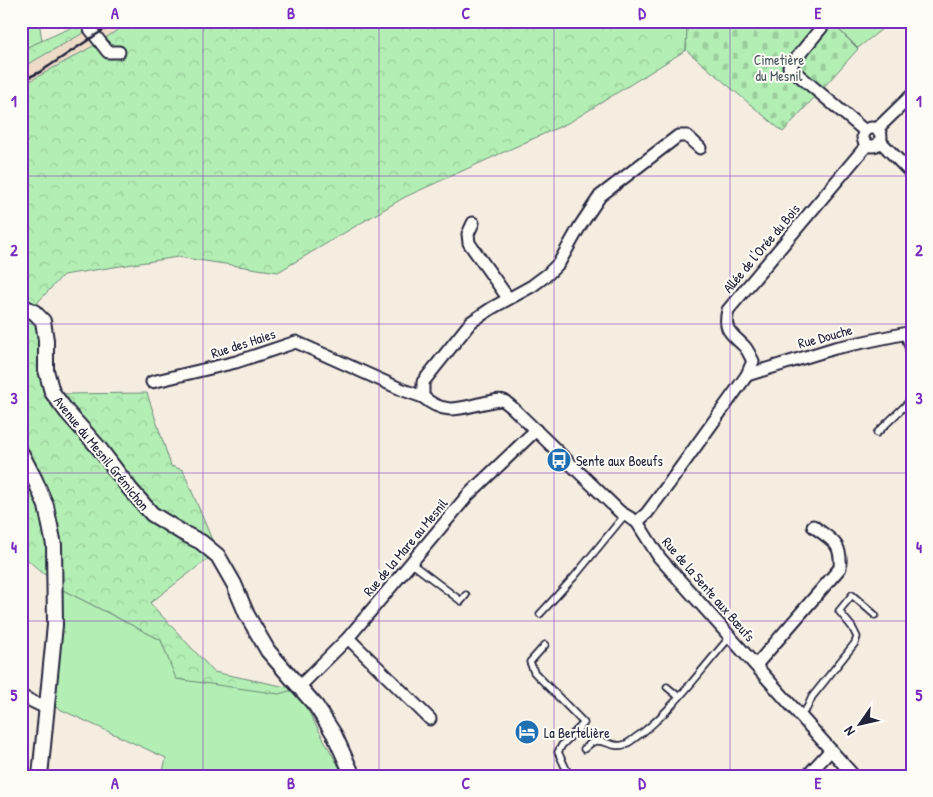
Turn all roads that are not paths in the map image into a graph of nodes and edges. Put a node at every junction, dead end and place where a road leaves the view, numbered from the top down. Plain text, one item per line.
1 (89, 25) edge
2 (822, 27) dead end
3 (119, 52) dead end
4 (912, 95) edge
5 (877, 129) junction
6 (865, 131) junction
7 (880, 142) junction
8 (868, 144) junction
9 (700, 148) dead end
10 (912, 174) edge
11 (473, 223) dead end
12 (508, 298) junction
13 (21, 309) edge
14 (908, 333) edge
15 (912, 360) edge
16 (747, 375) junction
17 (152, 382) dead end
18 (423, 397) junction
19 (912, 398) edge
20 (536, 430) junction
21 (877, 433) dead end
22 (21, 453) edge
23 (624, 516) junction
24 (637, 522) junction
25 (812, 526) dead end
26 (411, 563) junction
27 (466, 595) dead end
28 (540, 614) dead end
29 (876, 615) dead end
30 (730, 637) junction
31 (348, 638) junction
32 (545, 645) dead end
33 (756, 665) junction
34 (300, 686) junction
35 (667, 687) dead end
36 (21, 696) edge
37 (679, 697) junction
38 (46, 708) junction
39 (800, 715) junction
40 (430, 719) dead end
41 (584, 749) dead end
42 (831, 750) junction
43 (40, 776) edge
44 (352, 776) edge
45 (562, 776) edge
46 (807, 776) edge
47 (854, 776) edge

1 - 3 street
2 - 6 street
4 - 5 street
5 - 6 street
5 - 7 street
6 - 8 street
7 - 8 street
7 - 10 street
8 - 16 street, Allée de l'Orée du Bois
9 - 12 street
11 - 12 street
12 - 18 street
13 - 34 street, Avenue du Mesnil Grémichon
14 - 15 lane
14 - 16 street, Rue Douche
16 - 24 street
17 - 18 street, Rue des Haies
18 - 20 street, Rue des Haies
19 - 21 lane
20 - 23 street
20 - 26 street, Rue de la Mare au Mesnil
22 - 38 street
23 - 24 street
23 - 28 lane
24 - 30 street, Rue de la Sente aux Bœufs
25 - 33 street
26 - 27 lane
26 - 31 street, Rue de la Mare au Mesnil
29 - 39 lane
30 - 33 street, Rue de la Sente aux Bœufs
30 - 37 lane
31 - 34 street, Rue de la Mare au Mesnil
31 - 40 street
32 - 45 lane
33 - 39 street, Rue de la Sente aux Bœufs
34 - 44 street, Avenue du Mesnil Grémichon
35 - 37 lane
36 - 38 street
37 - 41 lane
38 - 43 street
39 - 42 street, Rue de la Sente aux Bœufs
42 - 46 street
42 - 47 street, Rue de la Sente aux Bœufs

